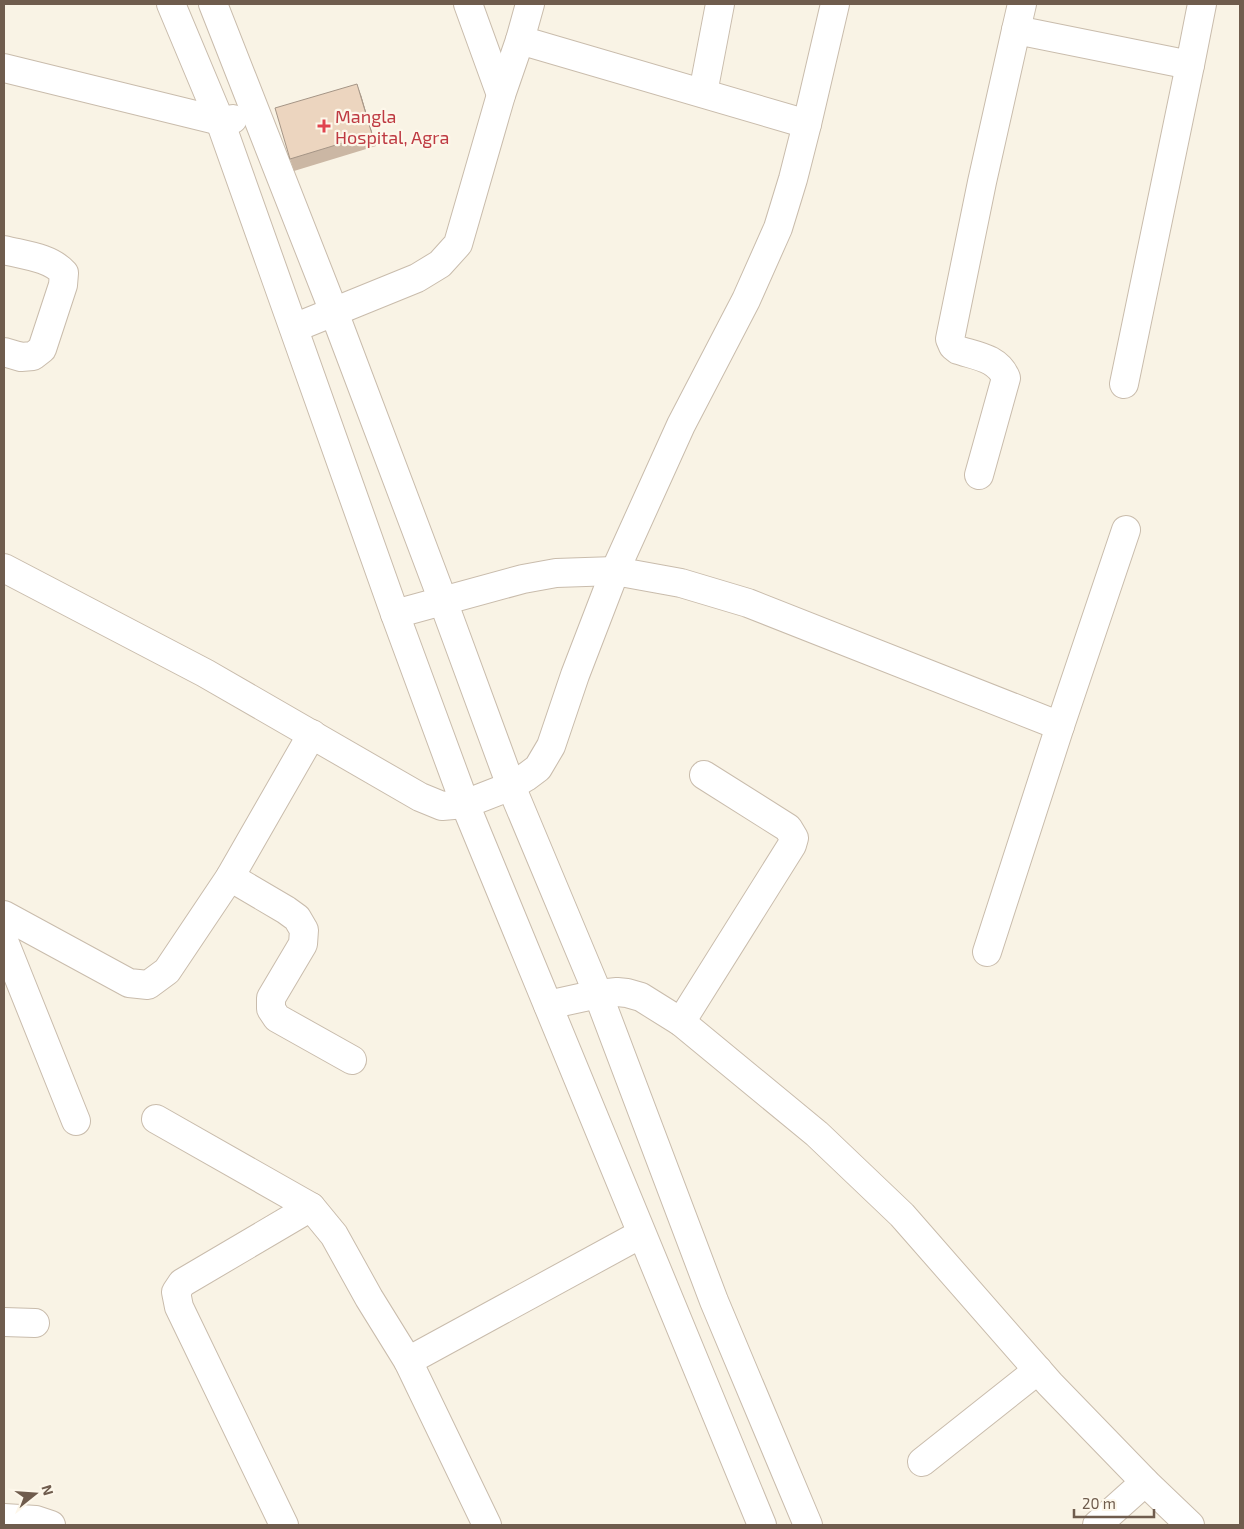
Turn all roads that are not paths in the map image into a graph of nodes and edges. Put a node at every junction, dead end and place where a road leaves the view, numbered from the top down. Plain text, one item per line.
1 (171, 4) edge
2 (213, 4) edge
3 (468, 4) edge
4 (530, 4) edge
5 (720, 4) edge
6 (834, 4) edge
7 (1022, 4) edge
8 (1202, 4) edge
9 (1016, 30) junction
10 (520, 40) junction
11 (1190, 65) junction
12 (4, 68) edge
13 (703, 93) junction
14 (501, 95) junction
15 (256, 114) junction
16 (220, 121) junction
17 (807, 124) junction
18 (4, 250) edge
19 (334, 312) junction
20 (294, 328) junction
21 (4, 352) edge
22 (1124, 384) dead end
23 (979, 475) dead end
24 (1126, 530) dead end
25 (4, 568) edge
26 (615, 571) junction
27 (443, 601) junction
28 (395, 614) junction
29 (1060, 726) junction
30 (312, 734) junction
31 (704, 775) dead end
32 (511, 786) junction
33 (465, 804) junction
34 (230, 877) junction
35 (4, 914) edge
36 (4, 941) edge
37 (987, 952) dead end
38 (598, 994) junction
39 (548, 1005) junction
40 (681, 1022) junction
41 (352, 1060) dead end
42 (156, 1119) dead end
43 (76, 1120) dead end
44 (311, 1207) junction
45 (642, 1234) junction
46 (4, 1322) edge
47 (35, 1323) dead end
48 (408, 1361) junction
49 (1038, 1370) junction
50 (922, 1462) dead end
51 (1145, 1482) junction
52 (4, 1518) edge
53 (41, 1523) edge
54 (284, 1525) edge
55 (487, 1525) edge
56 (762, 1525) edge
57 (808, 1525) edge
58 (1097, 1525) edge
59 (1190, 1525) edge

1 - 16 street
2 - 15 street
3 - 14 street
4 - 10 street
5 - 13 street
6 - 17 street
7 - 9 street
8 - 11 street
9 - 11 street
9 - 23 street
10 - 13 street
10 - 14 street
11 - 22 street
12 - 16 street
13 - 17 street
14 - 19 street
15 - 16 street
15 - 19 street
16 - 20 street
17 - 26 street
18 - 21 street
19 - 20 street
19 - 27 street
20 - 28 street
24 - 29 street
25 - 30 street
26 - 27 street
26 - 29 street
26 - 32 street
27 - 28 street
27 - 32 street
28 - 33 street
29 - 37 street
30 - 33 street
30 - 34 street
31 - 40 street
32 - 33 street
32 - 38 street
33 - 39 street
34 - 35 street
34 - 41 street
36 - 43 street
38 - 39 street
38 - 40 street
38 - 57 street
39 - 45 street
40 - 49 street
42 - 44 street
44 - 48 street
44 - 54 street
45 - 48 street
45 - 56 street
46 - 47 street
48 - 55 street
49 - 50 street
49 - 51 street
51 - 58 street
51 - 59 street
52 - 53 street

